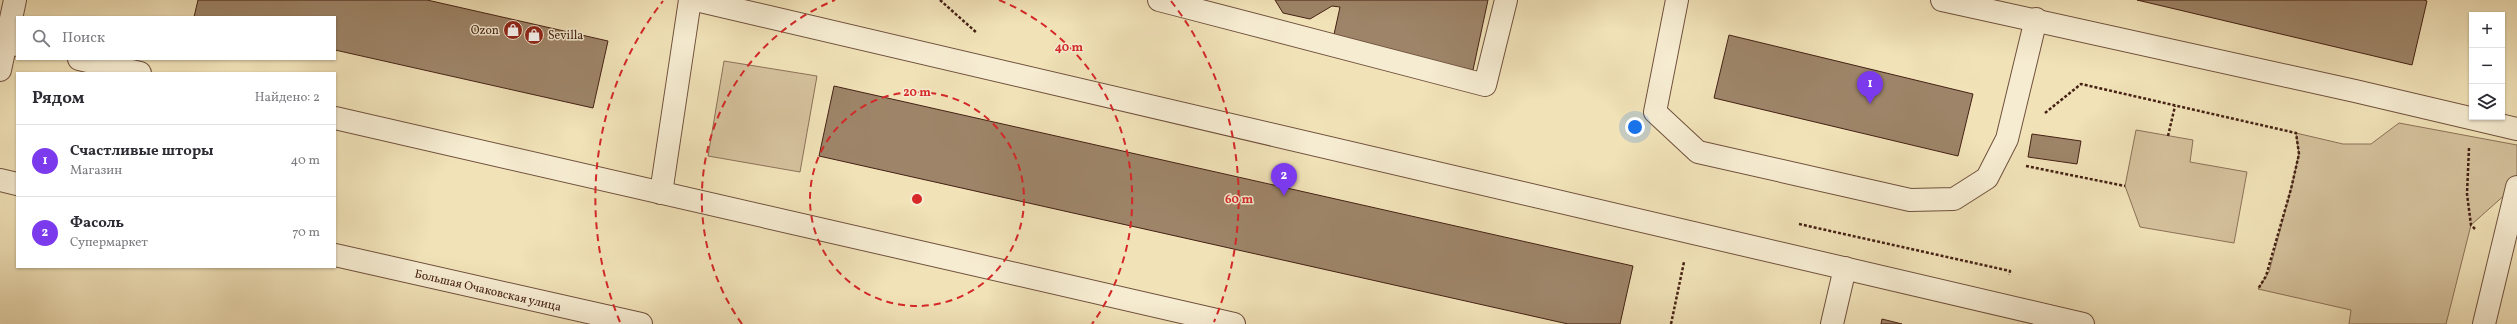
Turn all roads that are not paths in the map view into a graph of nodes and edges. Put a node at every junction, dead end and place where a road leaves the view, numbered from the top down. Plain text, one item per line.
1 (15, 0) edge
2 (690, 0) edge
3 (696, 0) edge
4 (1159, 0) edge
5 (1506, 0) edge
6 (1677, 0) edge
7 (1942, 0) edge
8 (2036, 20) junction
9 (11, 43) edge
10 (83, 60) edge
11 (0, 70) edge
12 (136, 72) edge
13 (336, 118) edge
14 (2517, 130) edge
15 (0, 180) edge
16 (16, 184) edge
17 (2517, 187) edge
18 (661, 193) junction
19 (2509, 253) edge
20 (336, 255) edge
21 (1845, 268) junction
22 (641, 324) edge
23 (1234, 324) edge
24 (1832, 324) edge
25 (2083, 324) edge
26 (2484, 324) edge

1 - 9 street
2 - 18 street
3 - 21 street
4 - 5 street
6 - 8 street
7 - 8 street
8 - 14 street
9 - 11 street
10 - 12 street
13 - 18 street
15 - 16 street
17 - 19 street
18 - 23 street
19 - 26 street
20 - 22 street, Большая Очаковская улица
21 - 24 street
21 - 25 street

